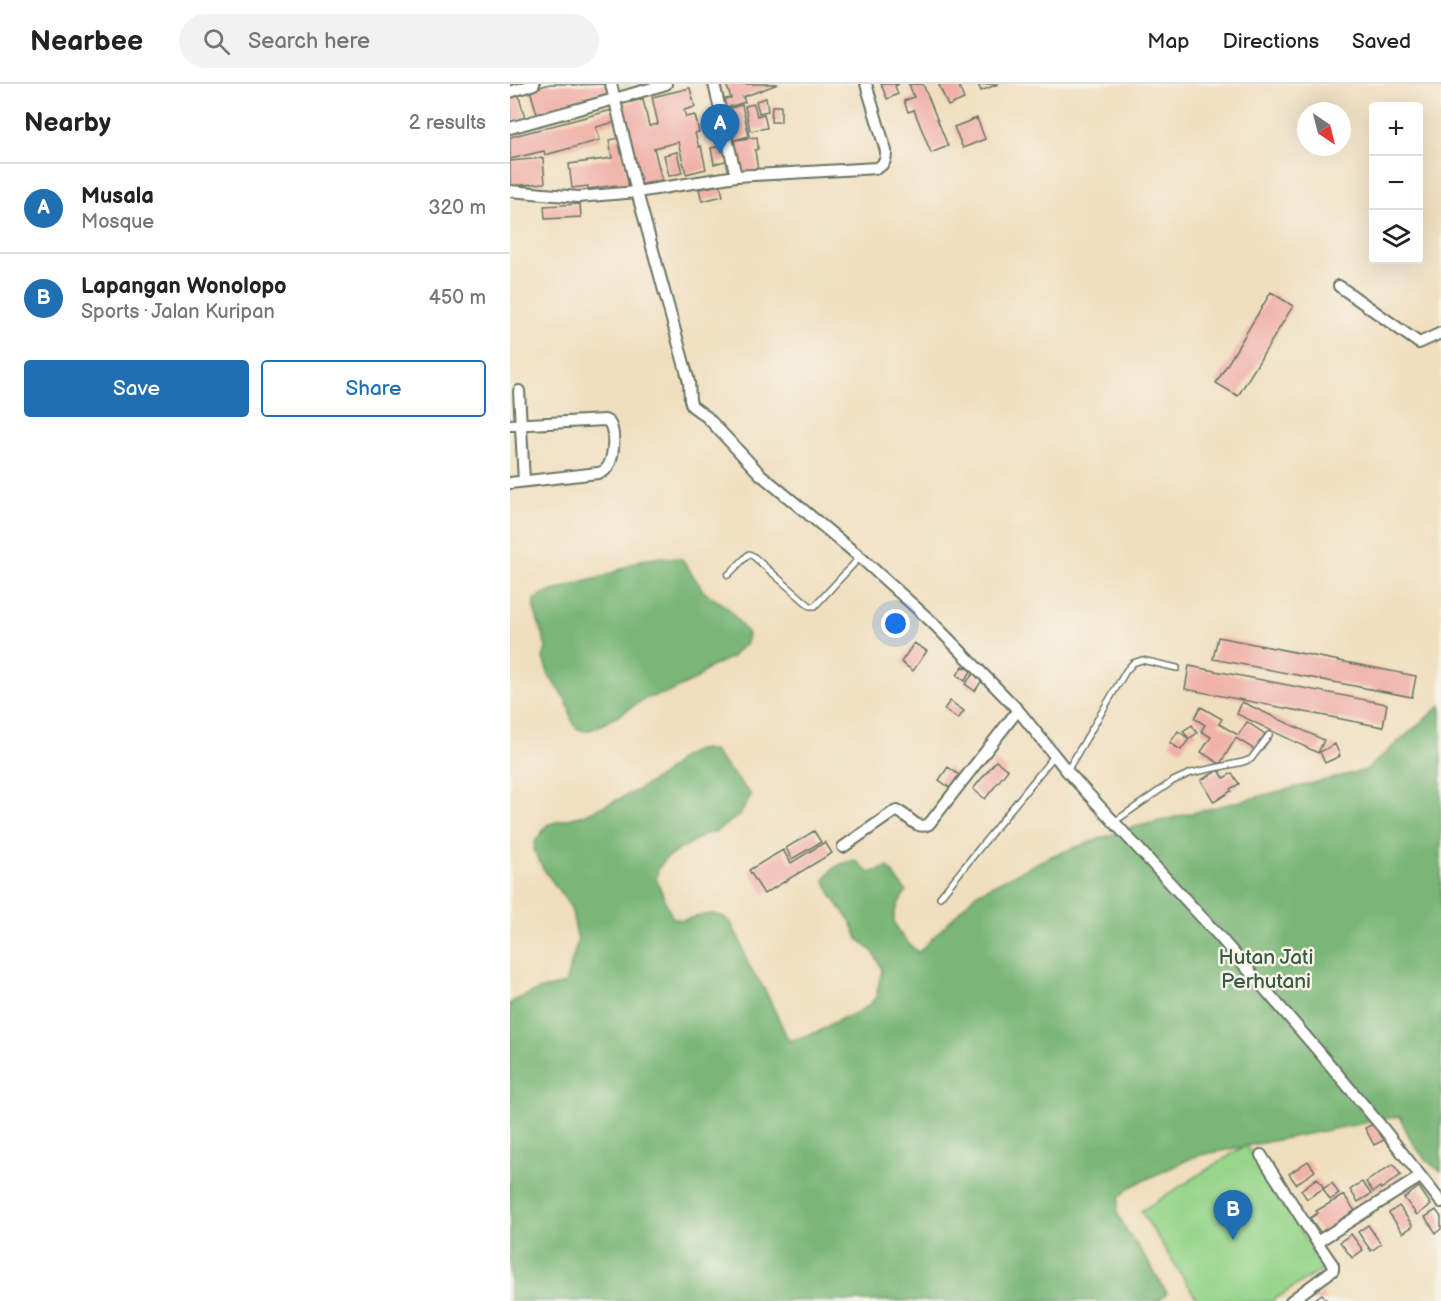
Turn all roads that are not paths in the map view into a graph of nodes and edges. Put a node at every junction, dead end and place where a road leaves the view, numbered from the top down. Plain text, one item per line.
1 (534, 84) edge
2 (611, 84) edge
3 (666, 84) edge
4 (714, 84) edge
5 (866, 84) edge
6 (510, 92) edge
7 (615, 100) junction
8 (510, 128) edge
9 (736, 176) junction
10 (510, 191) edge
11 (637, 192) junction
12 (1339, 286) dead end
13 (1441, 333) edge
14 (519, 391) dead end
15 (515, 425) edge
16 (524, 482) junction
17 (510, 483) edge
18 (860, 557) junction
19 (728, 575) dead end
20 (1177, 668) dead end
21 (1018, 710) junction
22 (1269, 735) dead end
23 (1054, 756) junction
24 (1067, 771) junction
25 (1113, 822) junction
26 (843, 847) dead end
27 (940, 897) dead end
28 (1261, 1155) dead end
29 (1420, 1177) junction
30 (1441, 1202) edge
31 (1317, 1242) junction
32 (1291, 1301) edge

1 - 6 street
2 - 7 street
3 - 7 street
4 - 9 street
5 - 9 street
7 - 8 street
7 - 11 street
9 - 11 street
10 - 11 street
11 - 18 street
12 - 13 street
14 - 15 street
15 - 16 street
15 - 16 street
16 - 17 street
18 - 19 lane
18 - 21 street
20 - 24 lane
21 - 23 street
21 - 26 street
22 - 25 lane
23 - 24 street
23 - 27 lane
24 - 25 street
25 - 29 street
28 - 31 street
29 - 30 street
29 - 31 street
31 - 32 street

